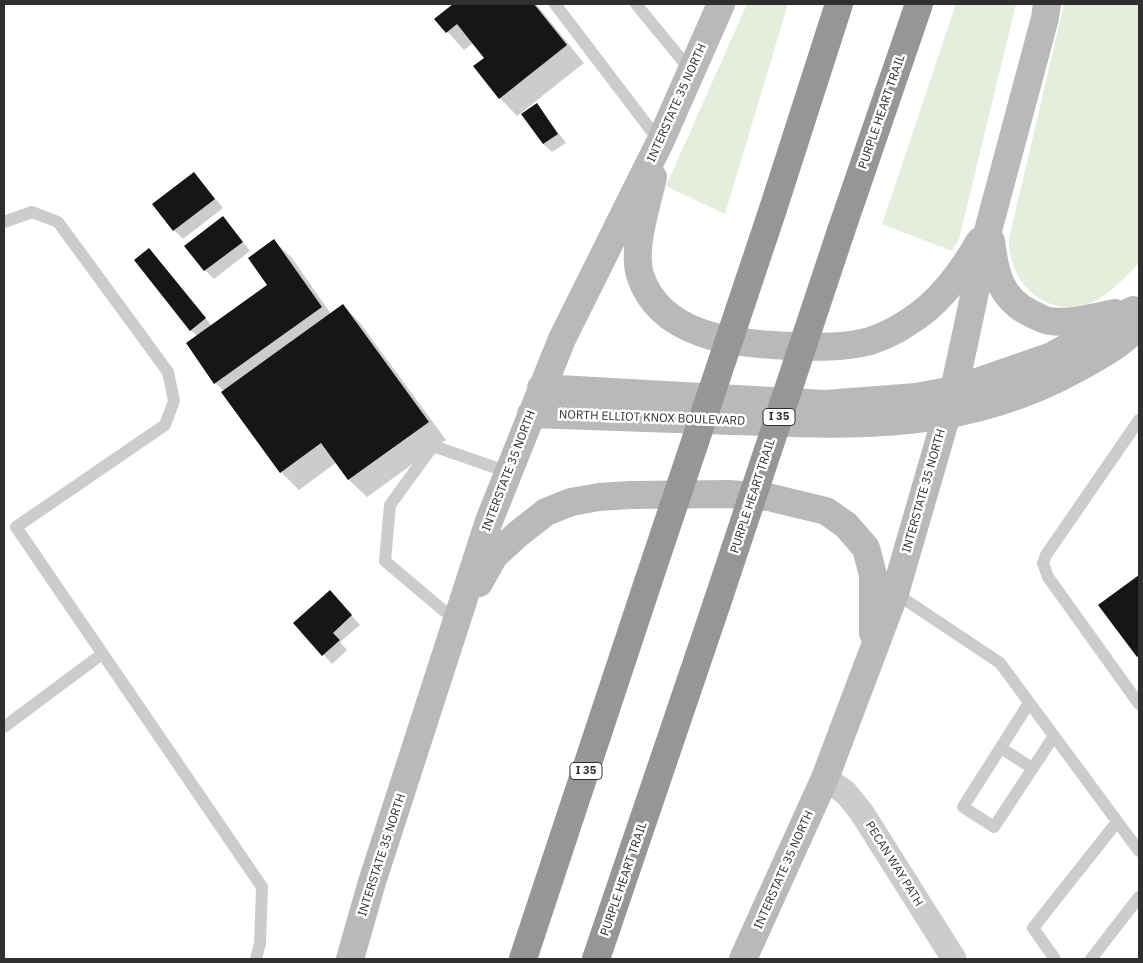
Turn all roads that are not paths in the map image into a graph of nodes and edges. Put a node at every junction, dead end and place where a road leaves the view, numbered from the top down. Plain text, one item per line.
1 (555, 4) edge
2 (636, 4) edge
3 (721, 4) edge
4 (839, 4) edge
5 (919, 4) edge
6 (1047, 4) edge
7 (691, 72) junction
8 (660, 142) junction
9 (4, 222) edge
10 (989, 227) junction
11 (1137, 314) edge
12 (541, 388) junction
13 (954, 390) junction
14 (531, 414) junction
15 (946, 416) junction
16 (1139, 420) edge
17 (508, 472) junction
18 (10, 528) edge
19 (895, 593) junction
20 (457, 622) junction
21 (102, 654) junction
22 (871, 662) junction
23 (1030, 703) junction
24 (1139, 704) edge
25 (4, 727) edge
26 (1054, 736) junction
27 (1001, 748) junction
28 (1032, 768) junction
29 (825, 778) junction
30 (1117, 822) junction
31 (1139, 851) edge
32 (1139, 897) edge
33 (256, 959) edge
34 (350, 959) edge
35 (523, 959) edge
36 (596, 959) edge
37 (743, 959) edge
38 (954, 959) edge
39 (1055, 959) edge
40 (1091, 959) edge

1 - 8 lane
2 - 7 lane
3 - 7 main road, INTERSTATE 35 NORTH
4 - 35 highway, I 35, bridge
5 - 36 highway, PURPLE HEART TRAIL / I 35, bridge
6 - 10 main road, INTERSTATE 35 NORTH
7 - 8 main road, INTERSTATE 35 NORTH
8 - 10 main road
8 - 12 main road, INTERSTATE 35 NORTH
9 - 18 lane
10 - 11 main road
10 - 13 main road, INTERSTATE 35 NORTH
11 - 13 main road, NORTH ELLIOT KNOX BOULEVARD
11 - 15 main road, NORTH ELLIOT KNOX BOULEVARD
12 - 13 main road, NORTH ELLIOT KNOX BOULEVARD
12 - 14 main road, INTERSTATE 35 NORTH
13 - 15 main road, INTERSTATE 35 NORTH
14 - 15 main road, NORTH ELLIOT KNOX BOULEVARD
14 - 17 main road, INTERSTATE 35 NORTH
15 - 19 main road, INTERSTATE 35 NORTH
16 - 24 lane
17 - 20 main road, INTERSTATE 35 NORTH
17 - 20 lane
18 - 21 lane
19 - 22 main road, INTERSTATE 35 NORTH
19 - 23 lane
20 - 22 main road
20 - 34 main road, INTERSTATE 35 NORTH
21 - 25 lane
21 - 33 lane
22 - 29 main road, INTERSTATE 35 NORTH
23 - 26 lane
23 - 27 lane
26 - 28 lane
26 - 30 lane
27 - 28 lane
27 - 28 lane
29 - 37 main road, INTERSTATE 35 NORTH
29 - 38 street, PECAN WAY PATH
30 - 31 lane
30 - 39 lane
32 - 40 lane

